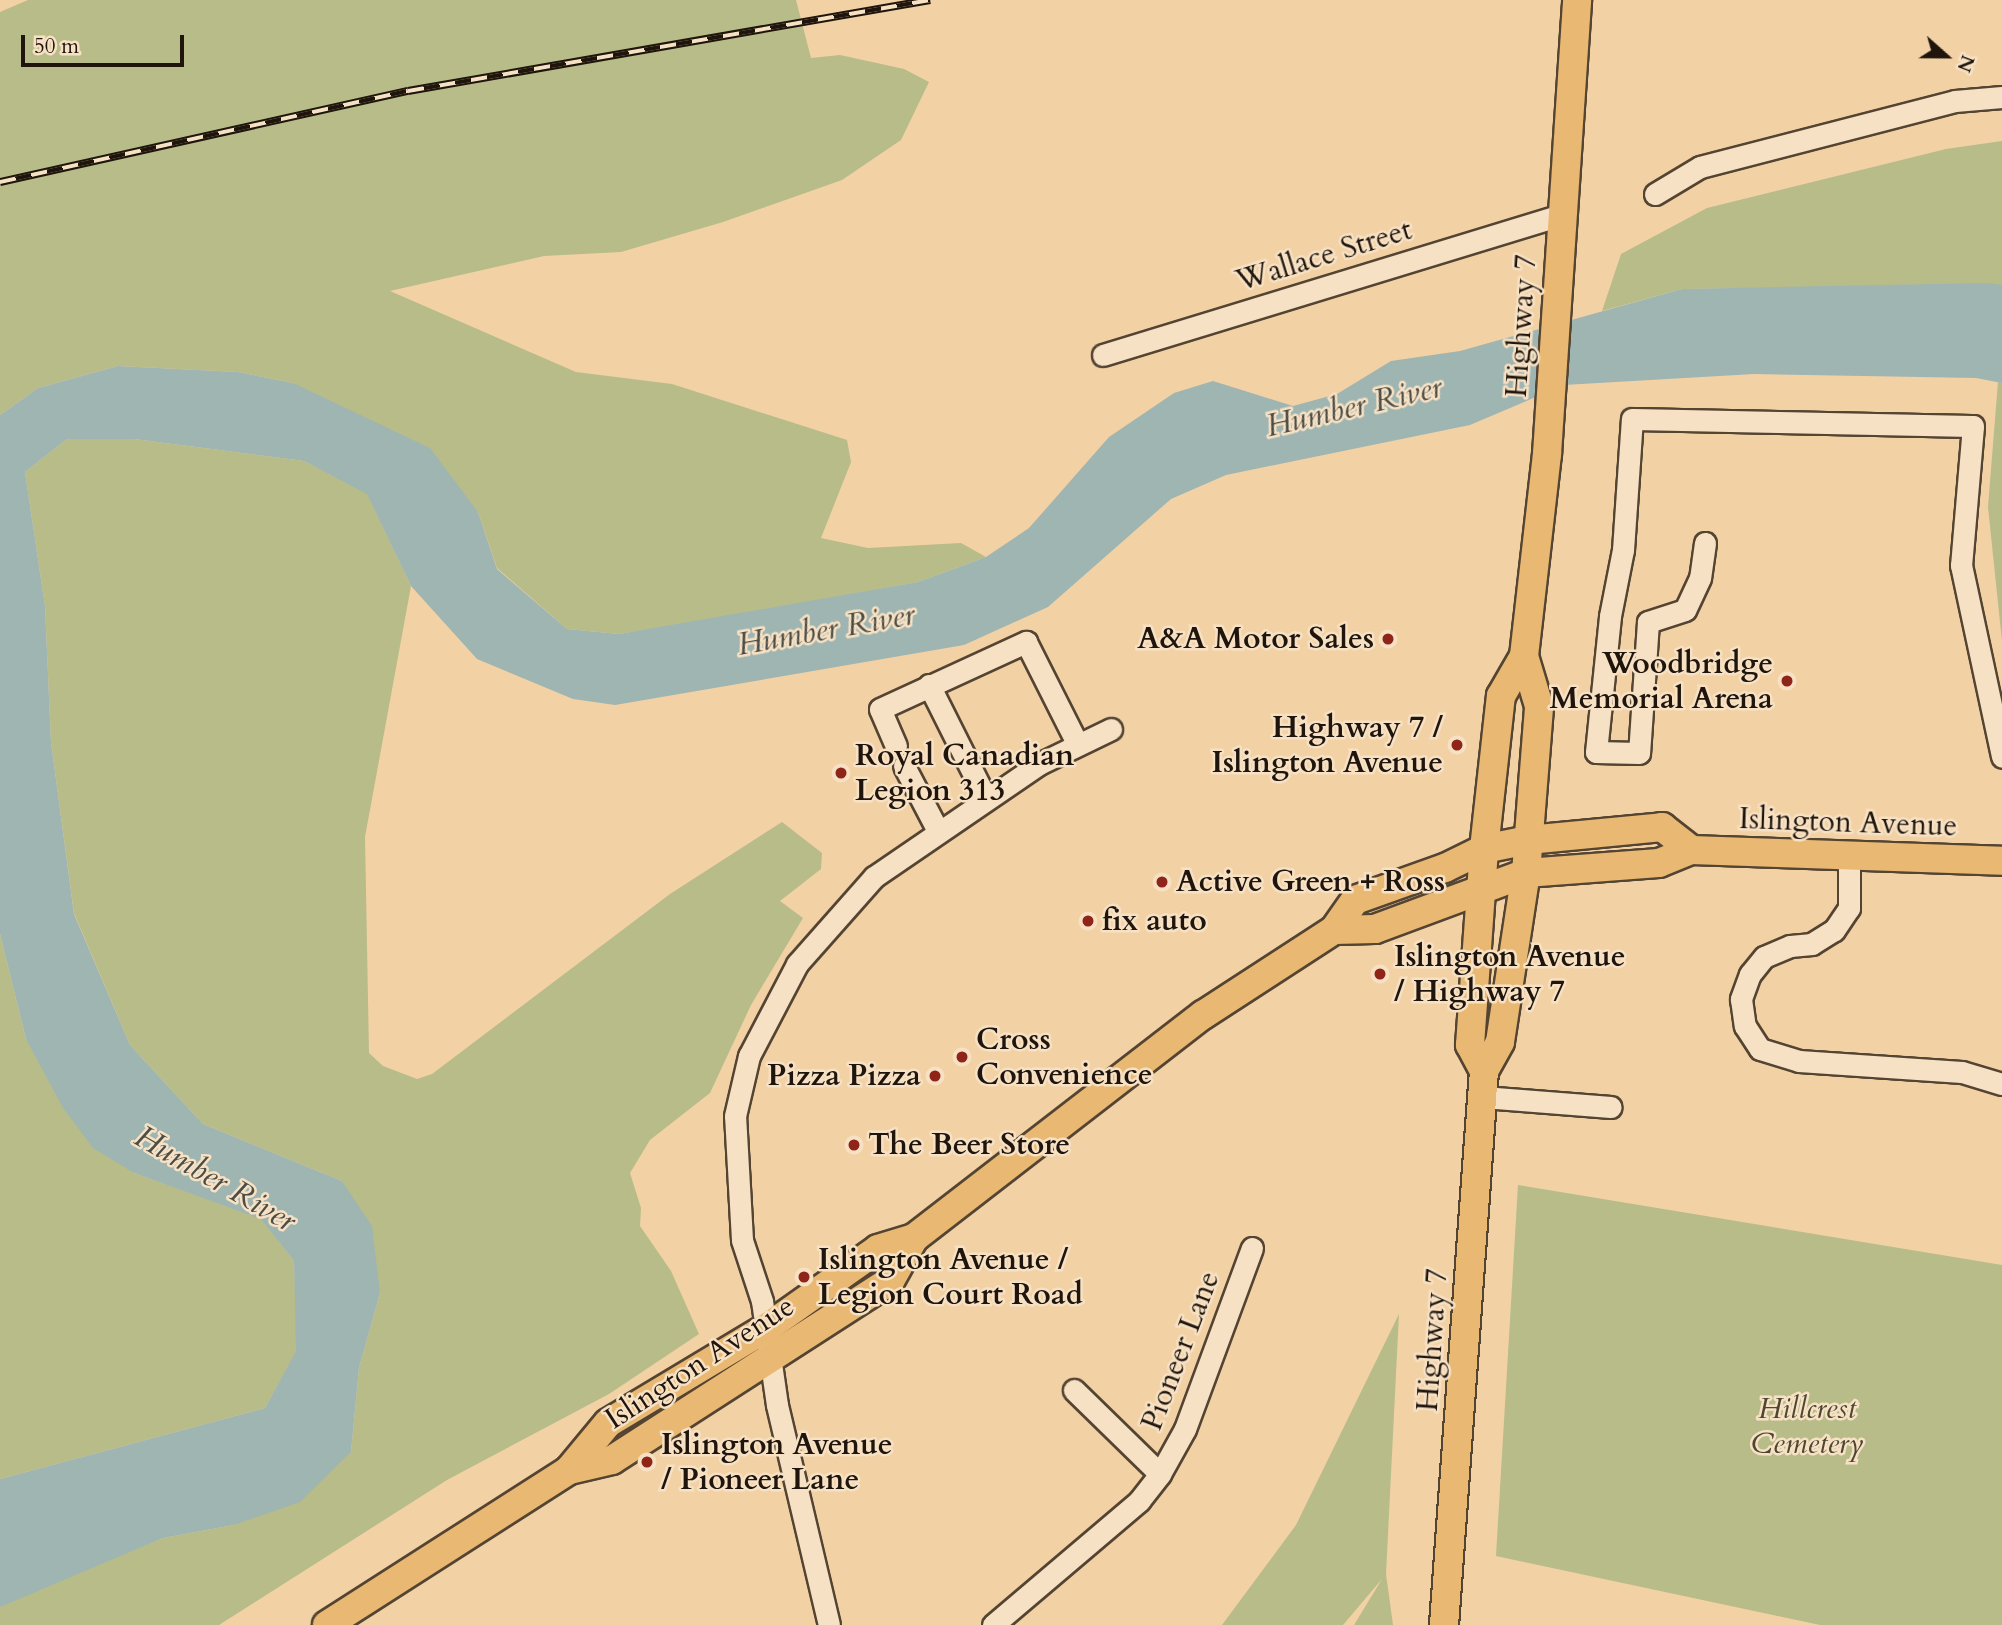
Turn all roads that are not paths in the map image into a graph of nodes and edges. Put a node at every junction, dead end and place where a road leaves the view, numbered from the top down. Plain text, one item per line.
1 (1577, 0) edge
2 (2002, 97) edge
3 (1655, 194) dead end
4 (1563, 214) junction
5 (1103, 355) dead end
6 (1706, 543) dead end
7 (1524, 656) junction
8 (929, 685) junction
9 (1111, 729) dead end
10 (1078, 745) junction
11 (896, 746) dead end
12 (2002, 757) edge
13 (904, 766) dead end
14 (986, 799) junction
15 (938, 831) junction
16 (1528, 841) junction
17 (1484, 849) junction
18 (1691, 850) junction
19 (1849, 857) junction
20 (2002, 861) edge
21 (1526, 873) junction
22 (1481, 886) junction
23 (1334, 930) junction
24 (1483, 1084) junction
25 (2002, 1084) edge
26 (1611, 1107) dead end
27 (914, 1238) junction
28 (1252, 1248) dead end
29 (768, 1326) junction
30 (771, 1356) junction
31 (1074, 1390) dead end
32 (569, 1470) junction
33 (1160, 1474) junction
34 (1448, 1621) edge
35 (327, 1625) edge
36 (829, 1625) edge
37 (993, 1625) edge

1 - 4 main road, Highway 7
2 - 3 street
4 - 5 street, Wallace Street
4 - 7 main road, Highway 7
6 - 12 street
7 - 16 main road, Highway 7
7 - 17 main road, Highway 7
8 - 10 street
8 - 11 street
8 - 14 street
9 - 10 street
10 - 14 street
13 - 15 street
14 - 15 street
15 - 29 street
16 - 17 main road, Islington Avenue
16 - 18 main road, Islington Avenue
16 - 21 main road, Highway 7
17 - 22 main road, Highway 7
17 - 23 main road, Islington Avenue
18 - 19 main road, Islington Avenue
18 - 21 main road, Islington Avenue
19 - 20 main road, Islington Avenue
19 - 25 street
21 - 22 main road, Islington Avenue
21 - 24 main road, Highway 7
22 - 23 main road, Islington Avenue
22 - 24 main road, Highway 7
23 - 27 main road, Islington Avenue
24 - 26 street
24 - 34 main road, Highway 7
27 - 29 main road, Islington Avenue
27 - 30 main road, Islington Avenue
28 - 33 street, Pioneer Lane
29 - 30 street
29 - 32 main road, Islington Avenue
30 - 32 main road, Islington Avenue
30 - 36 street
31 - 33 street, Pioneer Lane
32 - 35 main road, Islington Avenue
33 - 37 street, Pioneer Lane

